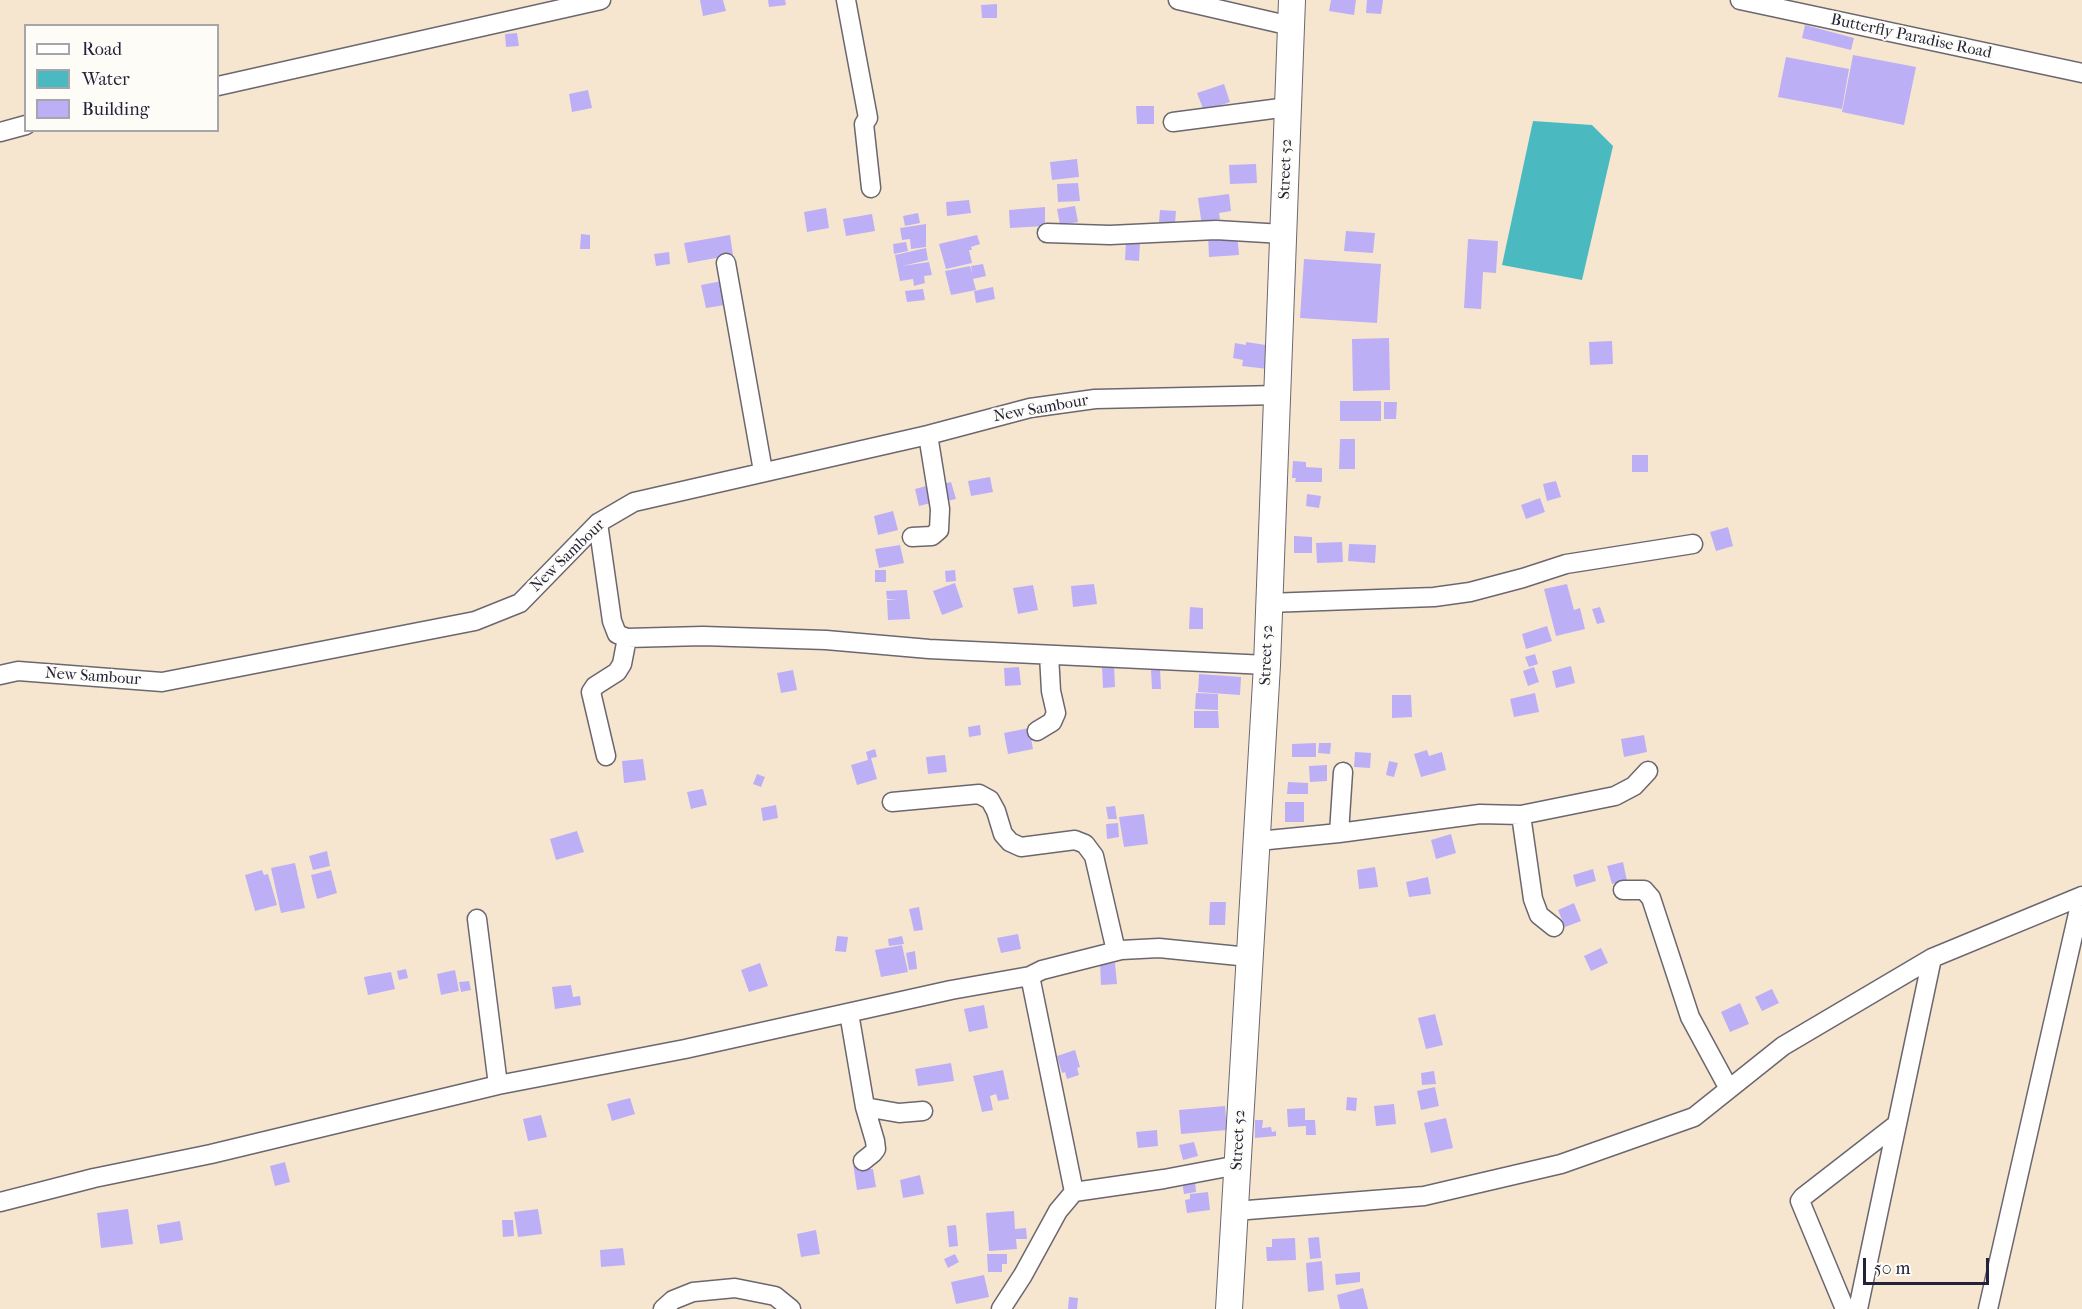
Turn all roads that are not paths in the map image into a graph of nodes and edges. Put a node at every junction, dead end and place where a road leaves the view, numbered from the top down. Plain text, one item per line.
1 (601, 0) edge
2 (846, 0) edge
3 (1178, 0) edge
4 (1292, 0) edge
5 (1740, 0) edge
6 (1291, 26) junction
7 (2082, 73) edge
8 (219, 86) edge
9 (1288, 107) junction
10 (1173, 122) dead end
11 (24, 126) edge
12 (0, 132) edge
13 (871, 188) dead end
14 (1047, 233) dead end
15 (1283, 234) junction
16 (726, 263) dead end
17 (1278, 395) junction
18 (928, 435) junction
19 (763, 471) junction
20 (598, 523) junction
21 (912, 537) dead end
22 (1693, 544) dead end
23 (1268, 603) junction
24 (627, 638) junction
25 (1049, 655) junction
26 (1267, 665) junction
27 (0, 675) edge
28 (1037, 731) dead end
29 (606, 756) dead end
30 (1648, 771) dead end
31 (1343, 772) dead end
32 (892, 802) dead end
33 (1521, 814) junction
34 (1339, 833) junction
35 (1258, 841) junction
36 (1623, 890) dead end
37 (2082, 896) edge
38 (477, 919) dead end
39 (1554, 927) dead end
40 (1116, 951) junction
41 (1249, 957) junction
42 (1932, 958) junction
43 (1030, 976) junction
44 (849, 1013) junction
45 (498, 1085) junction
46 (1729, 1089) junction
47 (865, 1107) junction
48 (924, 1111) dead end
49 (1898, 1124) junction
50 (863, 1161) dead end
51 (1238, 1165) junction
52 (1074, 1192) junction
53 (0, 1202) edge
54 (1235, 1211) junction
55 (663, 1309) edge
56 (791, 1309) edge
57 (1001, 1309) edge
58 (1229, 1309) edge
59 (1845, 1309) edge
60 (1858, 1309) edge
61 (1988, 1309) edge

1 - 8 street
2 - 13 street
3 - 6 street
4 - 6 street, Street 52
5 - 7 street, Butterfly Paradise Road
6 - 9 street, Street 52
9 - 10 street
9 - 15 street, Street 52
11 - 12 street
14 - 15 street
15 - 17 street, Street 52
16 - 19 street
17 - 18 street, New Sambour
17 - 23 street, Street 52
18 - 19 street, New Sambour
18 - 21 street
19 - 20 street, New Sambour
20 - 24 street
20 - 27 street, New Sambour
22 - 23 street
23 - 26 street, Street 52
24 - 25 street
24 - 29 street
25 - 26 street
25 - 28 street
26 - 35 street, Street 52
30 - 33 street
31 - 34 street
32 - 40 street
33 - 34 street
33 - 39 street
34 - 35 street
35 - 41 street, Street 52
36 - 46 street
37 - 42 street
37 - 61 street
38 - 45 street
40 - 41 street
40 - 43 street
41 - 51 street, Street 52
42 - 46 street
42 - 49 street
43 - 44 street
43 - 52 street
44 - 45 street
44 - 47 street
45 - 53 street
46 - 54 street
47 - 48 street
47 - 50 street
49 - 59 street
49 - 60 street
51 - 52 street
51 - 54 street, Street 52
52 - 57 street
54 - 58 street, Street 52
55 - 56 street

